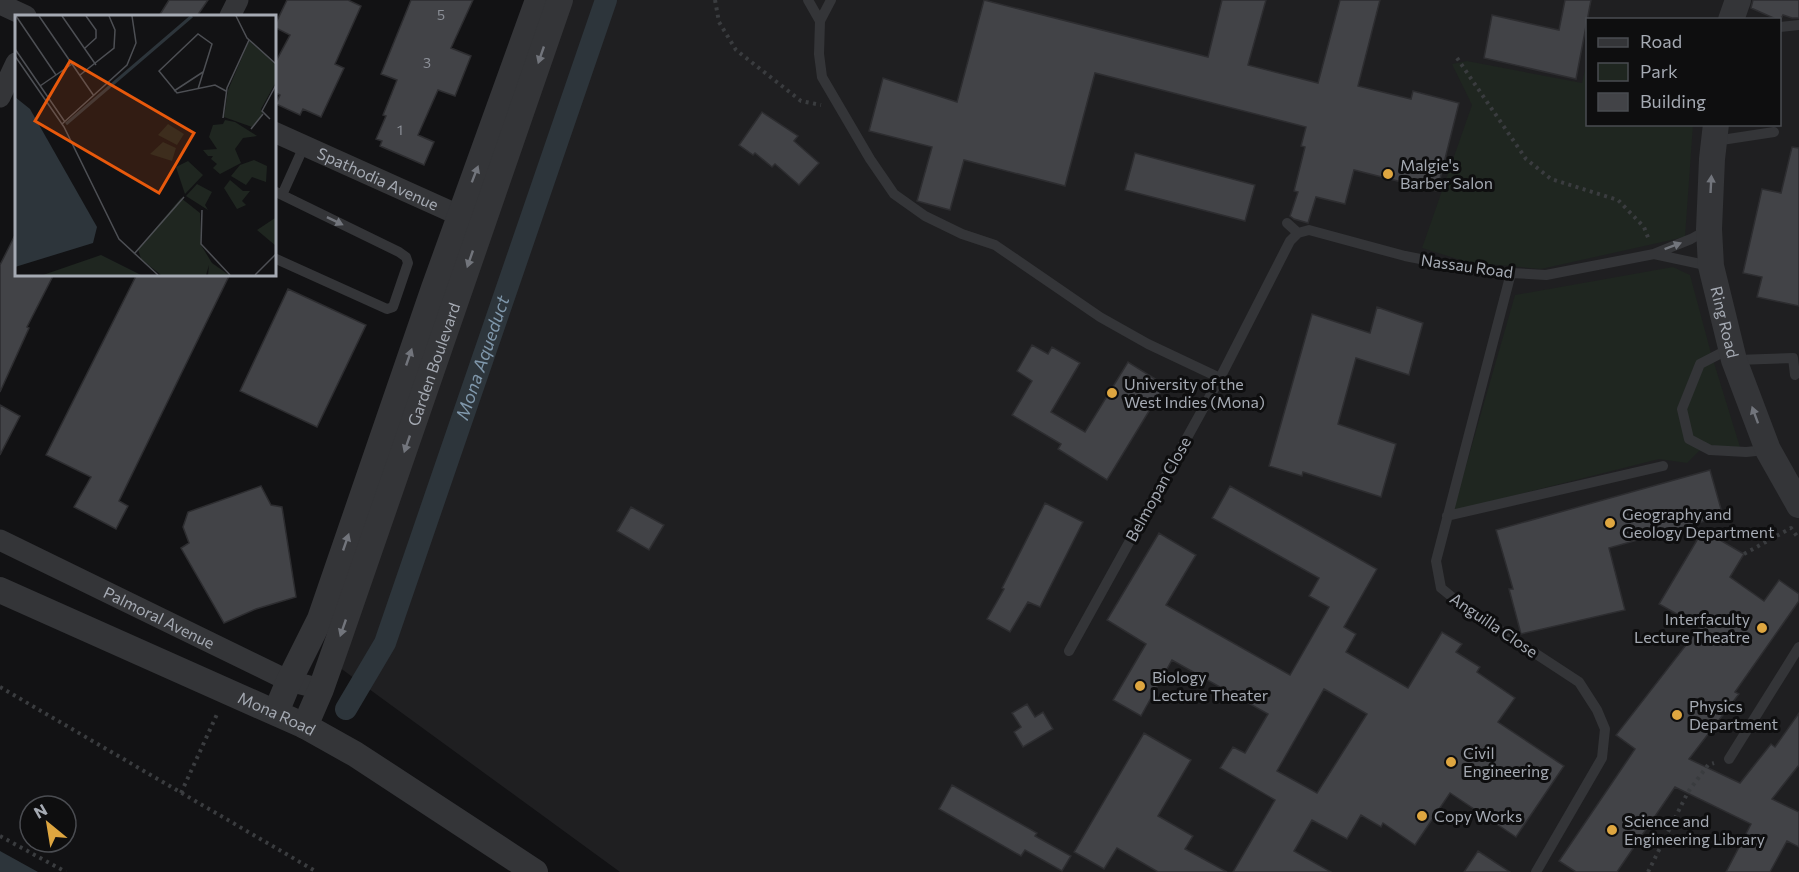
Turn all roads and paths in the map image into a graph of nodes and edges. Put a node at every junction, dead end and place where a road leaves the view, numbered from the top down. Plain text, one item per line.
1 (238, 0) edge
2 (538, 0) edge
3 (560, 0) edge
4 (715, 0) edge
5 (808, 0) edge
6 (831, 0) edge
7 (1738, 0) edge
8 (0, 4) edge
9 (24, 15) edge
10 (230, 15) edge
11 (1732, 18) edge
12 (820, 21) junction
13 (1799, 25) edge
14 (1781, 27) edge
15 (1457, 58) dead end
16 (15, 65) edge
17 (0, 97) edge
18 (842, 110) junction
19 (1774, 132) dead end
20 (276, 133) edge
21 (1715, 133) edge
22 (304, 146) junction
23 (278, 193) edge
24 (471, 221) junction
25 (1287, 223) dead end
26 (1709, 229) junction
27 (1298, 233) junction
28 (1654, 254) junction
29 (276, 259) edge
30 (1711, 266) junction
31 (1511, 273) junction
32 (1733, 354) junction
33 (1796, 358) edge
34 (1795, 375) dead end
35 (1220, 378) junction
36 (1768, 450) junction
37 (1663, 466) dead end
38 (1799, 505) edge
39 (1447, 516) junction
40 (1799, 539) edge
41 (0, 540) edge
42 (1744, 554) dead end
43 (0, 590) edge
44 (1799, 647) edge
45 (1069, 651) dead end
46 (289, 681) junction
47 (0, 687) edge
48 (321, 689) junction
49 (228, 692) junction
50 (276, 712) junction
51 (305, 726) junction
52 (1729, 759) joint
53 (181, 793) junction
54 (0, 836) edge
55 (66, 872) edge
56 (317, 872) edge
57 (535, 872) edge
58 (1536, 872) edge
59 (1648, 872) edge

1 - 10 street
24 -> 2 street, Garden Boulevard
3 -> 24 street, Garden Boulevard
4 - 18 path
5 - 12 lane
6 - 12 lane
7 - 11 street
8 - 9 street
12 - 18 lane
13 - 14 lane
15 - 28 path
16 - 17 street
18 - 35 lane
19 - 21 lane
20 - 22 street, Spathodia Avenue
26 -> 21 street, Ring Road
22 - 23 lane
22 - 24 street, Spathodia Avenue
23 -> 29 lane
46 -> 24 street, Garden Boulevard
24 -> 48 street, Garden Boulevard
25 - 27 lane
28 -> 26 lane
26 - 30 street, Ring Road
27 - 31 lane, Nassau Road
27 - 35 lane, Belmopan Close
28 - 30 lane
28 - 31 lane, Nassau Road
30 - 32 street, Ring Road
31 - 39 lane, Anguilla Close
32 - 33 lane
36 -> 32 street, Ring Road
32 - 36 lane
33 - 34 lane
35 - 45 lane, Belmopan Close
36 - 38 street, Ring Road
37 - 39 lane
39 - 58 lane, Anguilla Close
40 - 42 path
41 - 46 street, Palmoral Avenue
43 - 49 street, Mona Road
44 - 52 lane
46 - 48 street, Palmoral Avenue
46 - 50 street, Garden Boulevard
47 - 53 path
48 - 51 street, Garden Boulevard
49 - 50 street, Mona Road
49 - 53 path
50 - 51 street, Mona Road
51 - 57 street, Mona Road
52 - 59 path
53 - 56 path
54 - 55 path

